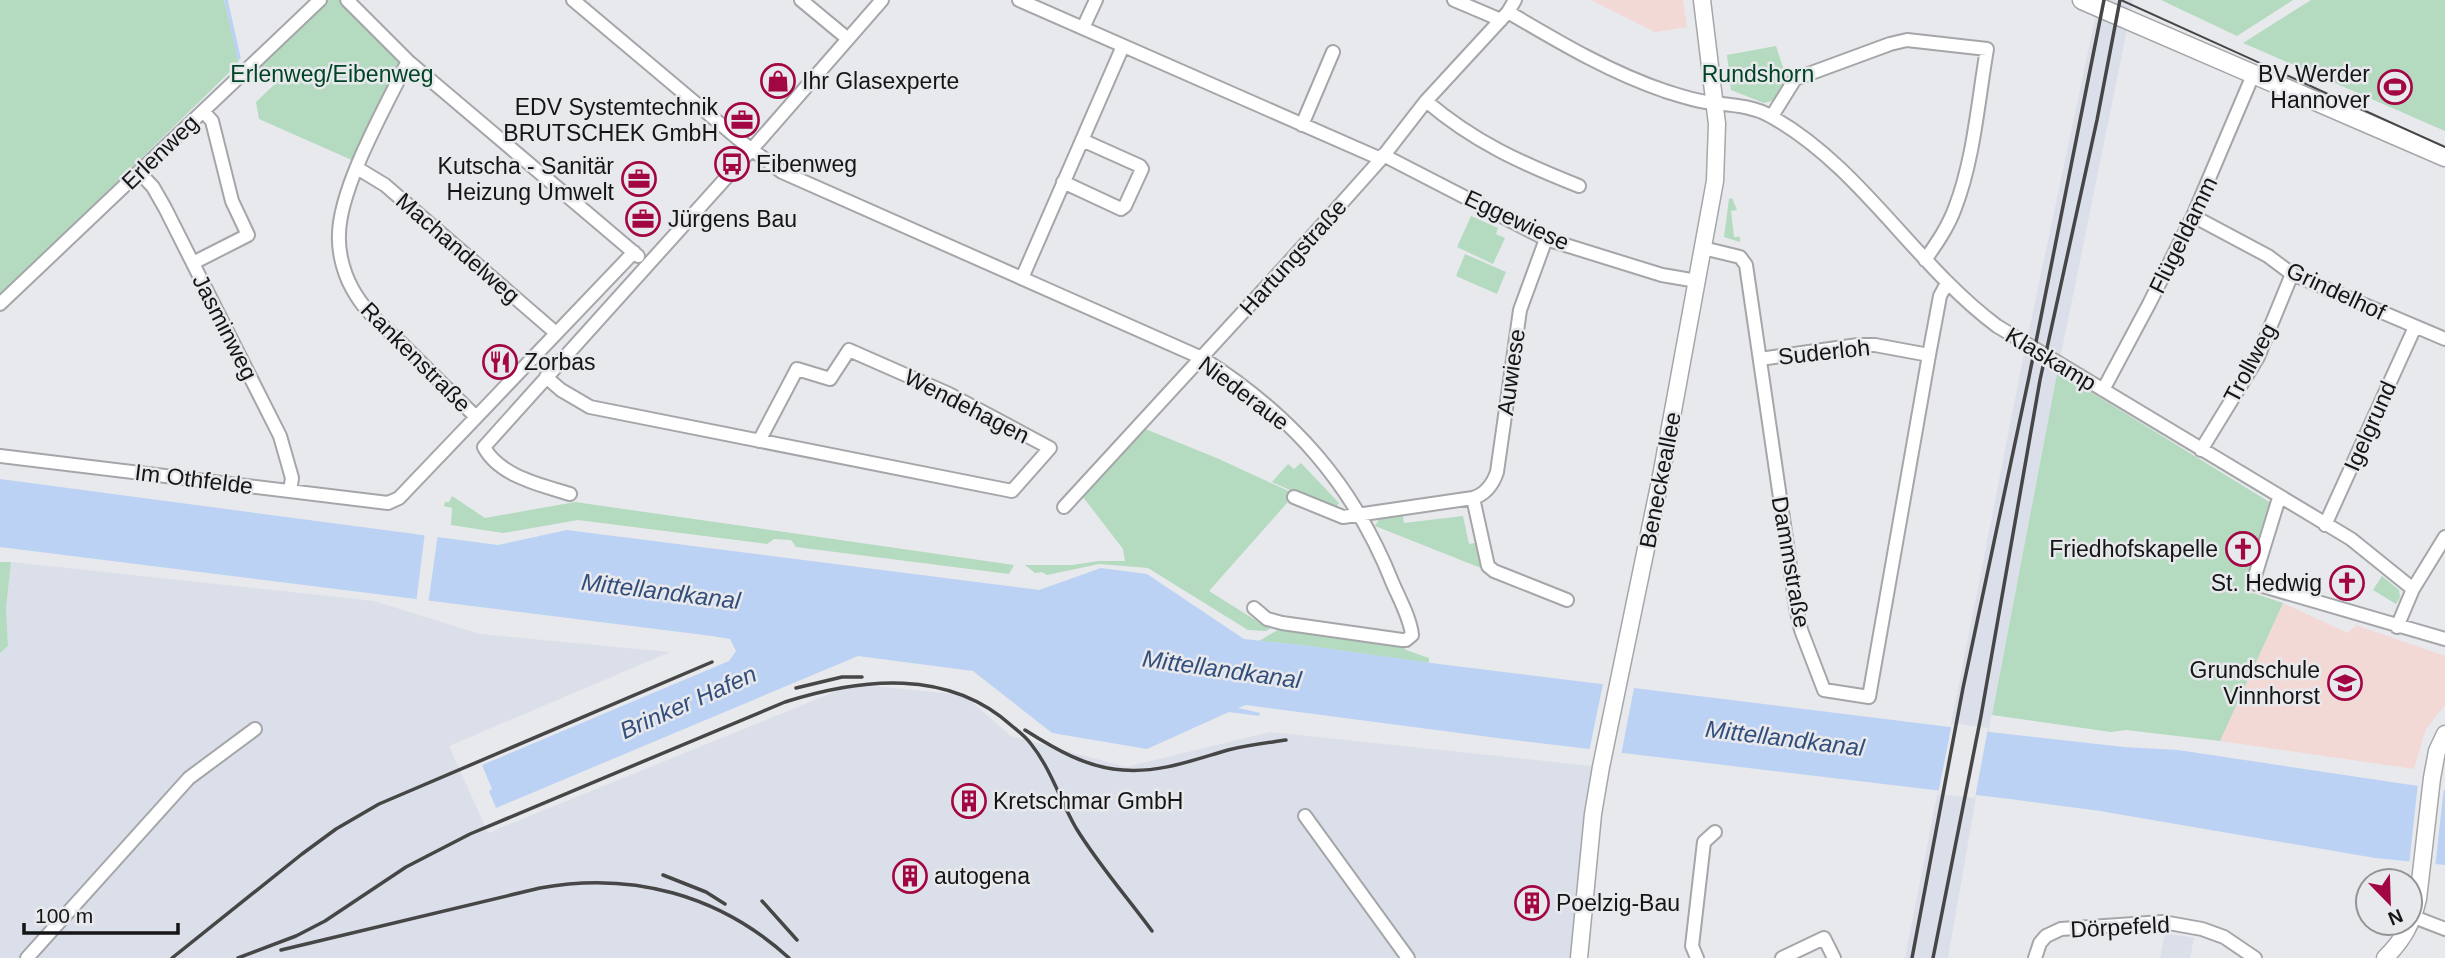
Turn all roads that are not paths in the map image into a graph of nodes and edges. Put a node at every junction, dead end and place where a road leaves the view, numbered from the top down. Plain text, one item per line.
1 (320, 0) edge
2 (346, 0) edge
3 (573, 0) edge
4 (801, 0) edge
5 (882, 0) edge
6 (1019, 0) edge
7 (1096, 0) edge
8 (1454, 0) edge
9 (1515, 0) edge
10 (1702, 0) edge
11 (2082, 0) edge
12 (1504, 16) junction
13 (1083, 28) junction
14 (848, 39) junction
15 (1123, 46) junction
16 (1333, 52) dead end
17 (408, 61) junction
18 (2253, 75) junction
19 (1426, 101) junction
20 (1716, 103) junction
21 (203, 111) junction
22 (1772, 116) junction
23 (1302, 125) junction
24 (1082, 140) junction
25 (752, 149) junction
26 (1382, 157) junction
27 (2445, 157) edge
28 (357, 168) junction
29 (139, 172) junction
30 (1063, 182) junction
31 (1579, 186) dead end
32 (2193, 216) junction
33 (1546, 239) junction
34 (1703, 247) junction
35 (634, 252) junction
36 (1925, 260) junction
37 (193, 263) junction
38 (648, 264) junction
39 (2292, 274) junction
40 (1022, 278) junction
41 (1697, 281) junction
42 (1947, 284) junction
43 (0, 304) edge
44 (2415, 327) junction
45 (556, 333) junction
46 (2445, 339) edge
47 (1929, 355) junction
48 (1202, 358) junction
49 (1760, 359) junction
50 (546, 377) junction
51 (2103, 390) junction
52 (476, 417) junction
53 (759, 441) junction
54 (2201, 450) junction
55 (0, 456) edge
56 (290, 491) junction
57 (570, 494) dead end
58 (1294, 497) dead end
59 (1473, 498) junction
60 (2279, 498) junction
61 (1064, 507) dead end
62 (1360, 514) junction
63 (2325, 524) junction
64 (2445, 537) edge
65 (2413, 589) junction
66 (1567, 600) dead end
67 (1254, 607) dead end
68 (2397, 626) junction
69 (2445, 639) edge
70 (255, 729) dead end
71 (2445, 734) edge
72 (1305, 816) dead end
73 (1715, 832) dead end
74 (2422, 867) edge
75 (2424, 921) edge
76 (2445, 929) edge
77 (2404, 937) edge
78 (27, 958) edge
79 (1408, 958) edge
80 (1579, 958) edge
81 (1697, 958) edge
82 (1782, 958) edge
83 (1834, 958) edge
84 (2035, 958) edge
85 (2255, 958) edge
86 (2385, 958) edge

1 - 21 street, Erlenweg
2 - 17 street
3 - 25 street, Niederaue
4 - 14 street
5 - 14 street
6 - 13 street, Eggewiese
7 - 13 street
8 - 12 street, Klaskamp
9 - 12 street, Hartungstraße
10 - 20 street, Beneckeallee
11 - 18 main road
12 - 19 street, Hartungstraße
12 - 20 street, Klaskamp
13 - 15 street, Eggewiese
14 - 25 street
15 - 23 street, Eggewiese
15 - 24 street
16 - 23 street
17 - 28 street, Rankenstraße
17 - 35 street
18 - 27 main road
18 - 32 street, Flügeldamm
19 - 26 street, Hartungstraße
19 - 31 street
20 - 22 street, Klaskamp
20 - 34 street, Beneckeallee
21 - 29 street, Erlenweg
21 - 37 street
22 - 36 street, Klaskamp
22 - 36 street
23 - 26 street, Eggewiese
24 - 30 street
24 - 30 street
25 - 38 street
25 - 40 street, Niederaue
26 - 33 street, Eggewiese
26 - 48 street, Hartungstraße
28 - 45 street, Machandelweg
28 - 52 street, Rankenstraße
29 - 37 street, Jasminweg
29 - 43 street, Erlenweg
30 - 40 street
32 - 39 street, Grindelhof
32 - 51 street, Flügeldamm
33 - 41 street, Eggewiese
33 - 59 street, Auwiese
34 - 41 street, Beneckeallee
34 - 49 street, Dammstraße
35 - 38 street
35 - 45 street
36 - 42 street, Klaskamp
37 - 56 street, Jasminweg
38 - 50 street
39 - 44 street, Grindelhof
39 - 54 street, Trollweg
40 - 48 street, Niederaue
41 - 80 street, Beneckeallee
42 - 47 street, Dammstraße
42 - 51 street, Klaskamp
44 - 46 street, Grindelhof
44 - 63 street, Igelgrund
45 - 52 street
47 - 49 street, Suderloh
47 - 49 street, Dammstraße
48 - 61 street, Hartungstraße
48 - 62 street, Niederaue
50 - 53 street, Wendehagen
50 - 57 street
51 - 54 street, Klaskamp
52 - 56 street, Im Othfelde
53 - 53 street, Wendehagen
54 - 60 street, Klaskamp
55 - 56 street, Im Othfelde
58 - 62 street
59 - 62 street
59 - 66 street
60 - 63 street, Klaskamp
60 - 68 street
62 - 67 street, Niederaue
63 - 65 street, Klaskamp
64 - 65 street
65 - 68 street
68 - 69 street
70 - 78 street
71 - 74 street
72 - 79 street
73 - 81 street
75 - 76 street
77 - 86 street
82 - 83 street
84 - 85 street, Dörpefeld

